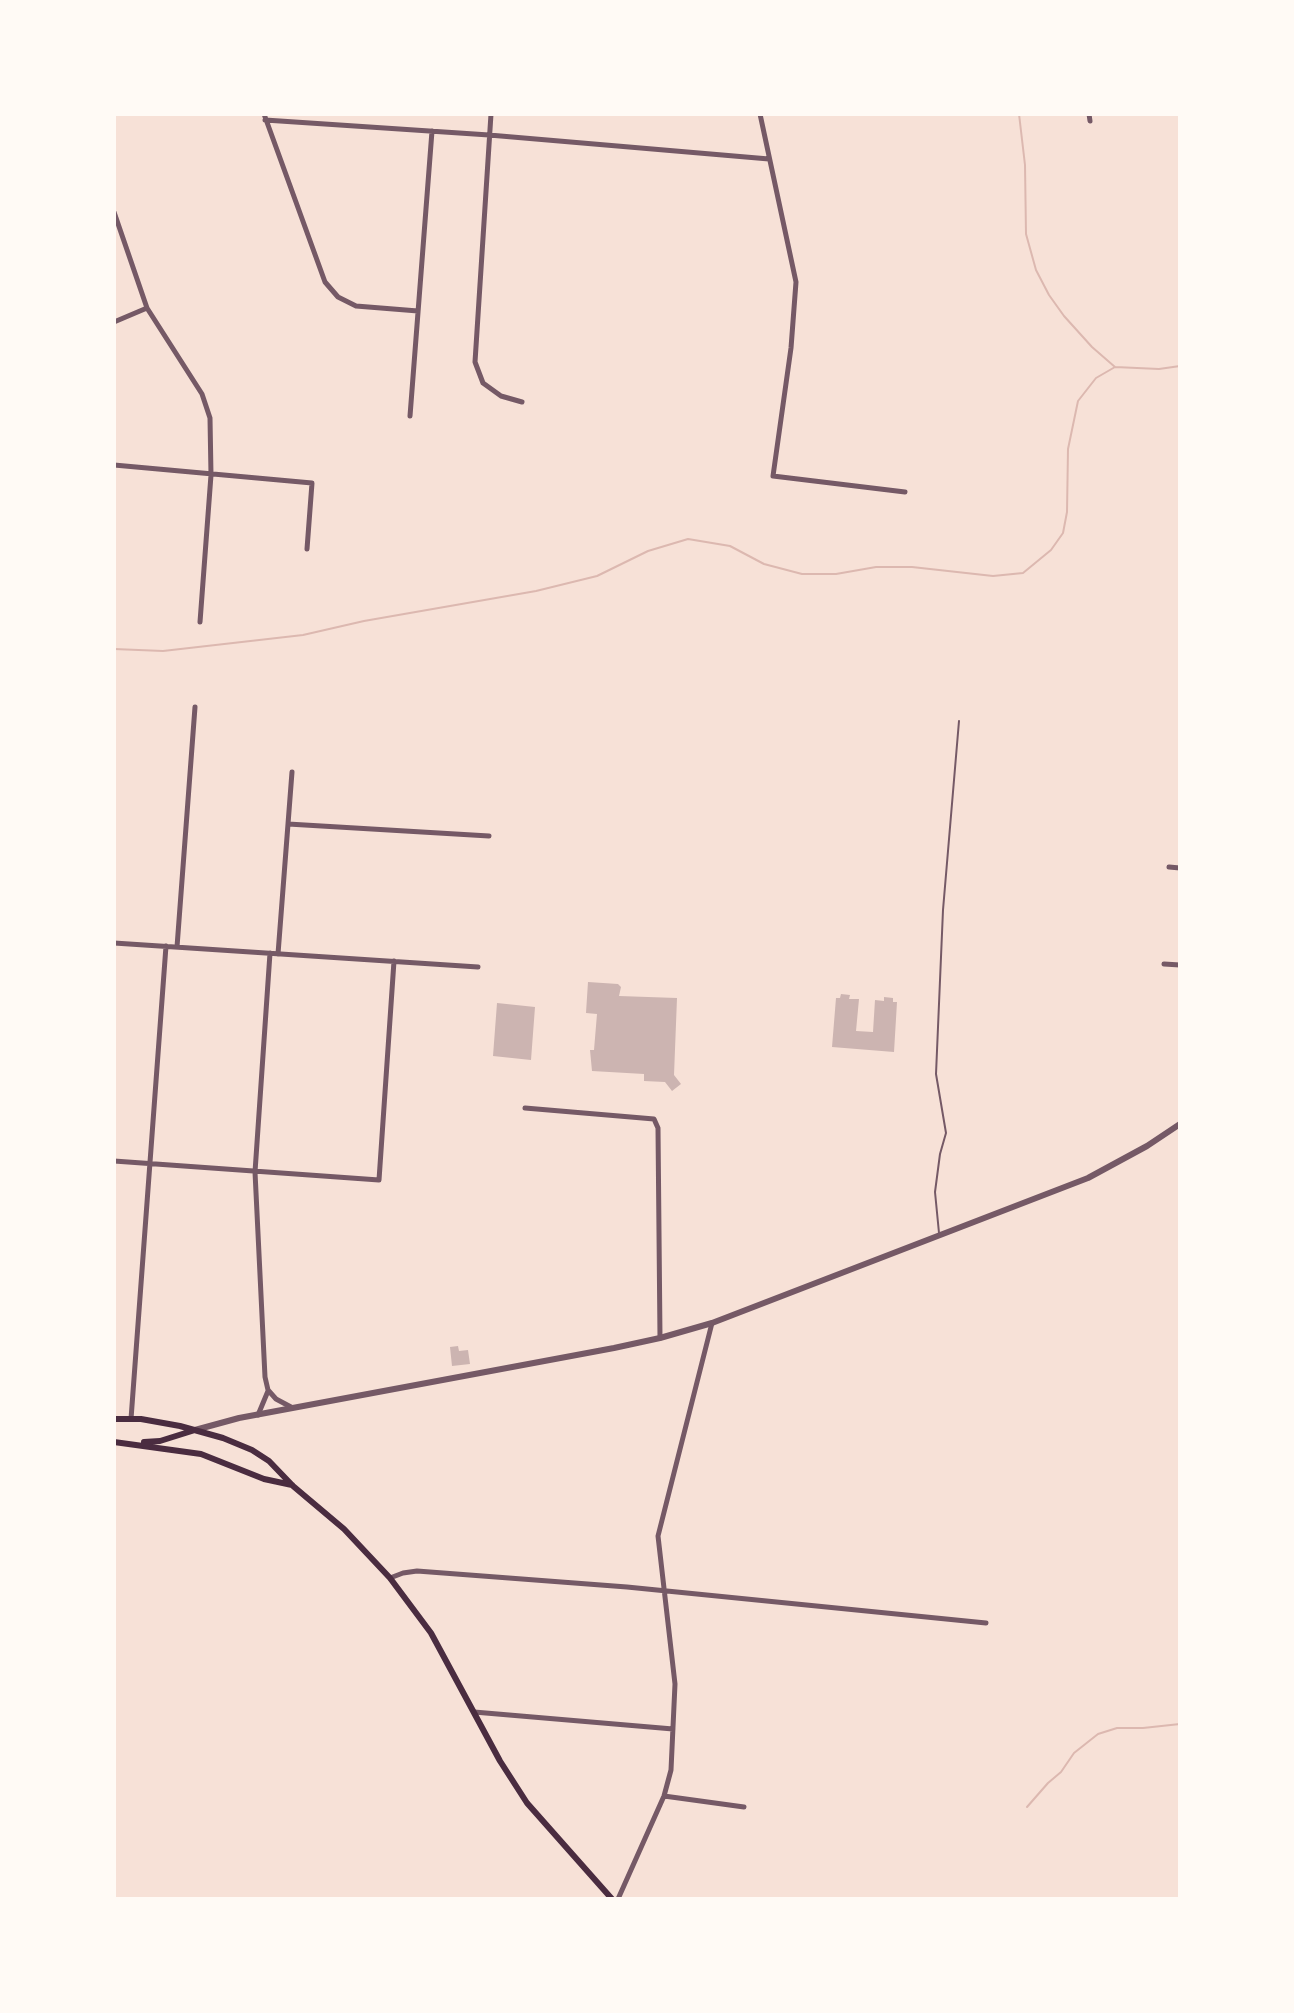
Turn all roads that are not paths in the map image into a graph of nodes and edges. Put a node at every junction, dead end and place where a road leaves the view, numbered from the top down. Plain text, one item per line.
1 (491, 114) edge
2 (760, 114) edge
3 (264, 117) edge
4 (432, 131) junction
5 (489, 135) junction
6 (769, 159) junction
7 (114, 212) edge
8 (147, 308) junction
9 (418, 311) junction
10 (114, 322) edge
11 (522, 402) dead end
12 (410, 416) dead end
13 (114, 465) edge
14 (211, 475) junction
15 (905, 492) dead end
16 (307, 549) dead end
17 (200, 622) dead end
18 (195, 707) dead end
19 (959, 721) dead end
20 (292, 772) dead end
21 (288, 824) junction
22 (489, 836) dead end
23 (1169, 867) dead end
24 (1180, 868) edge
25 (114, 943) edge
26 (166, 946) junction
27 (177, 947) junction
28 (270, 953) junction
29 (278, 954) junction
30 (394, 961) junction
31 (1164, 964) dead end
32 (1180, 965) edge
33 (478, 967) dead end
34 (525, 1108) dead end
35 (1180, 1124) edge
36 (114, 1161) edge
37 (150, 1165) junction
38 (255, 1172) junction
39 (939, 1235) junction
40 (712, 1323) junction
41 (660, 1338) junction
42 (268, 1390) junction
43 (296, 1408) junction
44 (258, 1415) junction
45 (114, 1419) edge
46 (131, 1419) junction
47 (195, 1430) junction
48 (114, 1442) edge
49 (128, 1443) junction
50 (293, 1486) junction
51 (390, 1578) junction
52 (664, 1591) junction
53 (986, 1623) dead end
54 (473, 1712) junction
55 (673, 1729) junction
56 (664, 1796) junction
57 (744, 1807) dead end
58 (612, 1899) edge
59 (618, 1899) edge

1 - 5 street
2 - 6 street
3 - 4 street
3 - 9 street
4 - 5 street
4 - 9 street
5 - 6 street
5 - 11 street
6 - 15 street
7 - 8 street
8 - 10 street
8 - 14 street
9 - 12 street
13 - 14 street
14 - 16 street
14 - 17 street
18 - 27 street
19 - 39 lane
20 - 21 street
21 - 22 street
21 - 29 street
23 - 24 street
25 - 26 street
26 - 27 street
26 - 37 street
27 - 28 street
28 - 29 street
28 - 38 street
29 - 30 street
30 - 33 street
30 - 38 street
31 - 32 street
34 - 41 street
35 - 39 street
36 - 37 street
37 - 38 street
37 - 46 street
38 - 42 street
39 - 40 street
40 - 41 street
40 - 52 street
41 - 43 street
42 - 43 street
42 - 44 street
43 - 44 street
44 - 47 street
45 - 46 main road
46 - 47 main road
47 - 49 main road
47 - 50 main road
48 - 49 main road
49 - 50 main road
50 - 51 main road
51 - 52 street
51 - 54 main road
52 - 53 street
52 - 55 street
54 - 55 street
54 - 58 main road
55 - 56 street
56 - 57 street
56 - 59 street

